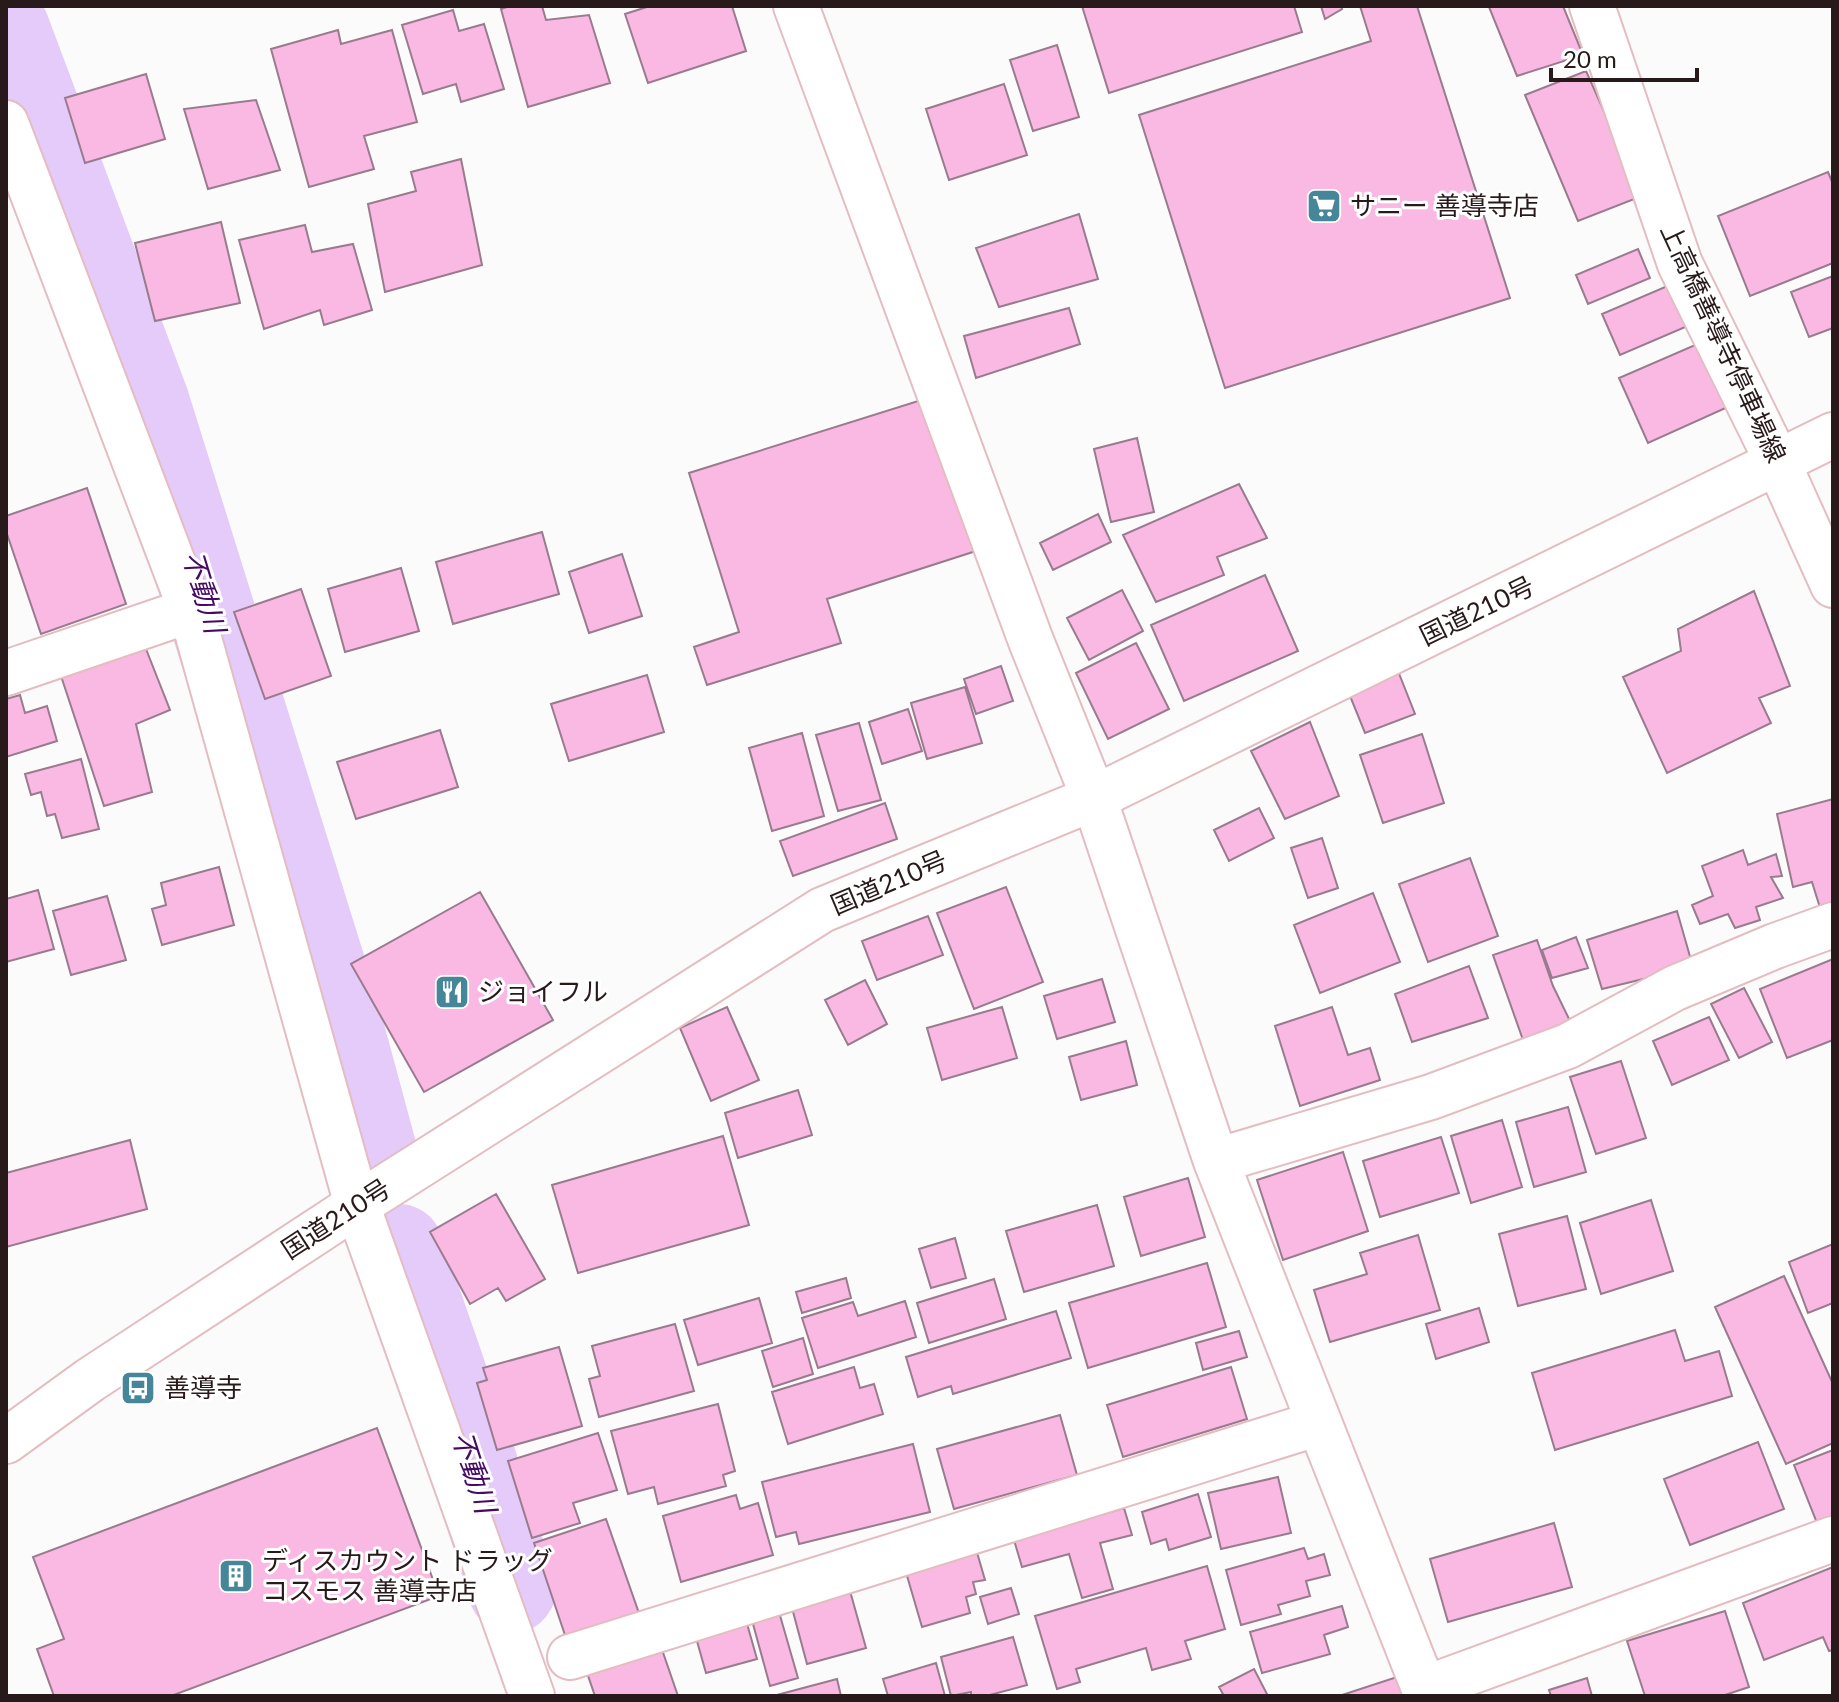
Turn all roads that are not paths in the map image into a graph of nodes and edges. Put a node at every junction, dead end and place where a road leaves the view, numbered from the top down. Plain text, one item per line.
1 (796, 6) edge
2 (1592, 6) edge
3 (6, 123) edge
4 (1833, 435) edge
5 (1778, 463) junction
6 (1833, 585) edge
7 (191, 610) junction
8 (6, 673) edge
9 (1094, 798) junction
10 (1833, 925) edge
11 (1216, 1161) junction
12 (357, 1205) junction
13 (1319, 1423) junction
14 (6, 1441) edge
15 (1833, 1539) edge
16 (570, 1657) dead end
17 (1425, 1693) edge
18 (532, 1696) edge

1 - 9 main road
2 - 5 main road, 上高橋善導寺停車場線
3 - 7 main road
4 - 5 main road, 国道210号
5 - 6 main road, 上高橋善導寺停車場線
5 - 9 main road, 国道210号
7 - 8 main road
7 - 12 main road
9 - 11 main road
9 - 12 main road, 国道210号
10 - 11 main road
11 - 13 main road
12 - 14 main road, 国道210号
12 - 18 main road
13 - 16 main road
13 - 17 main road
15 - 17 main road

